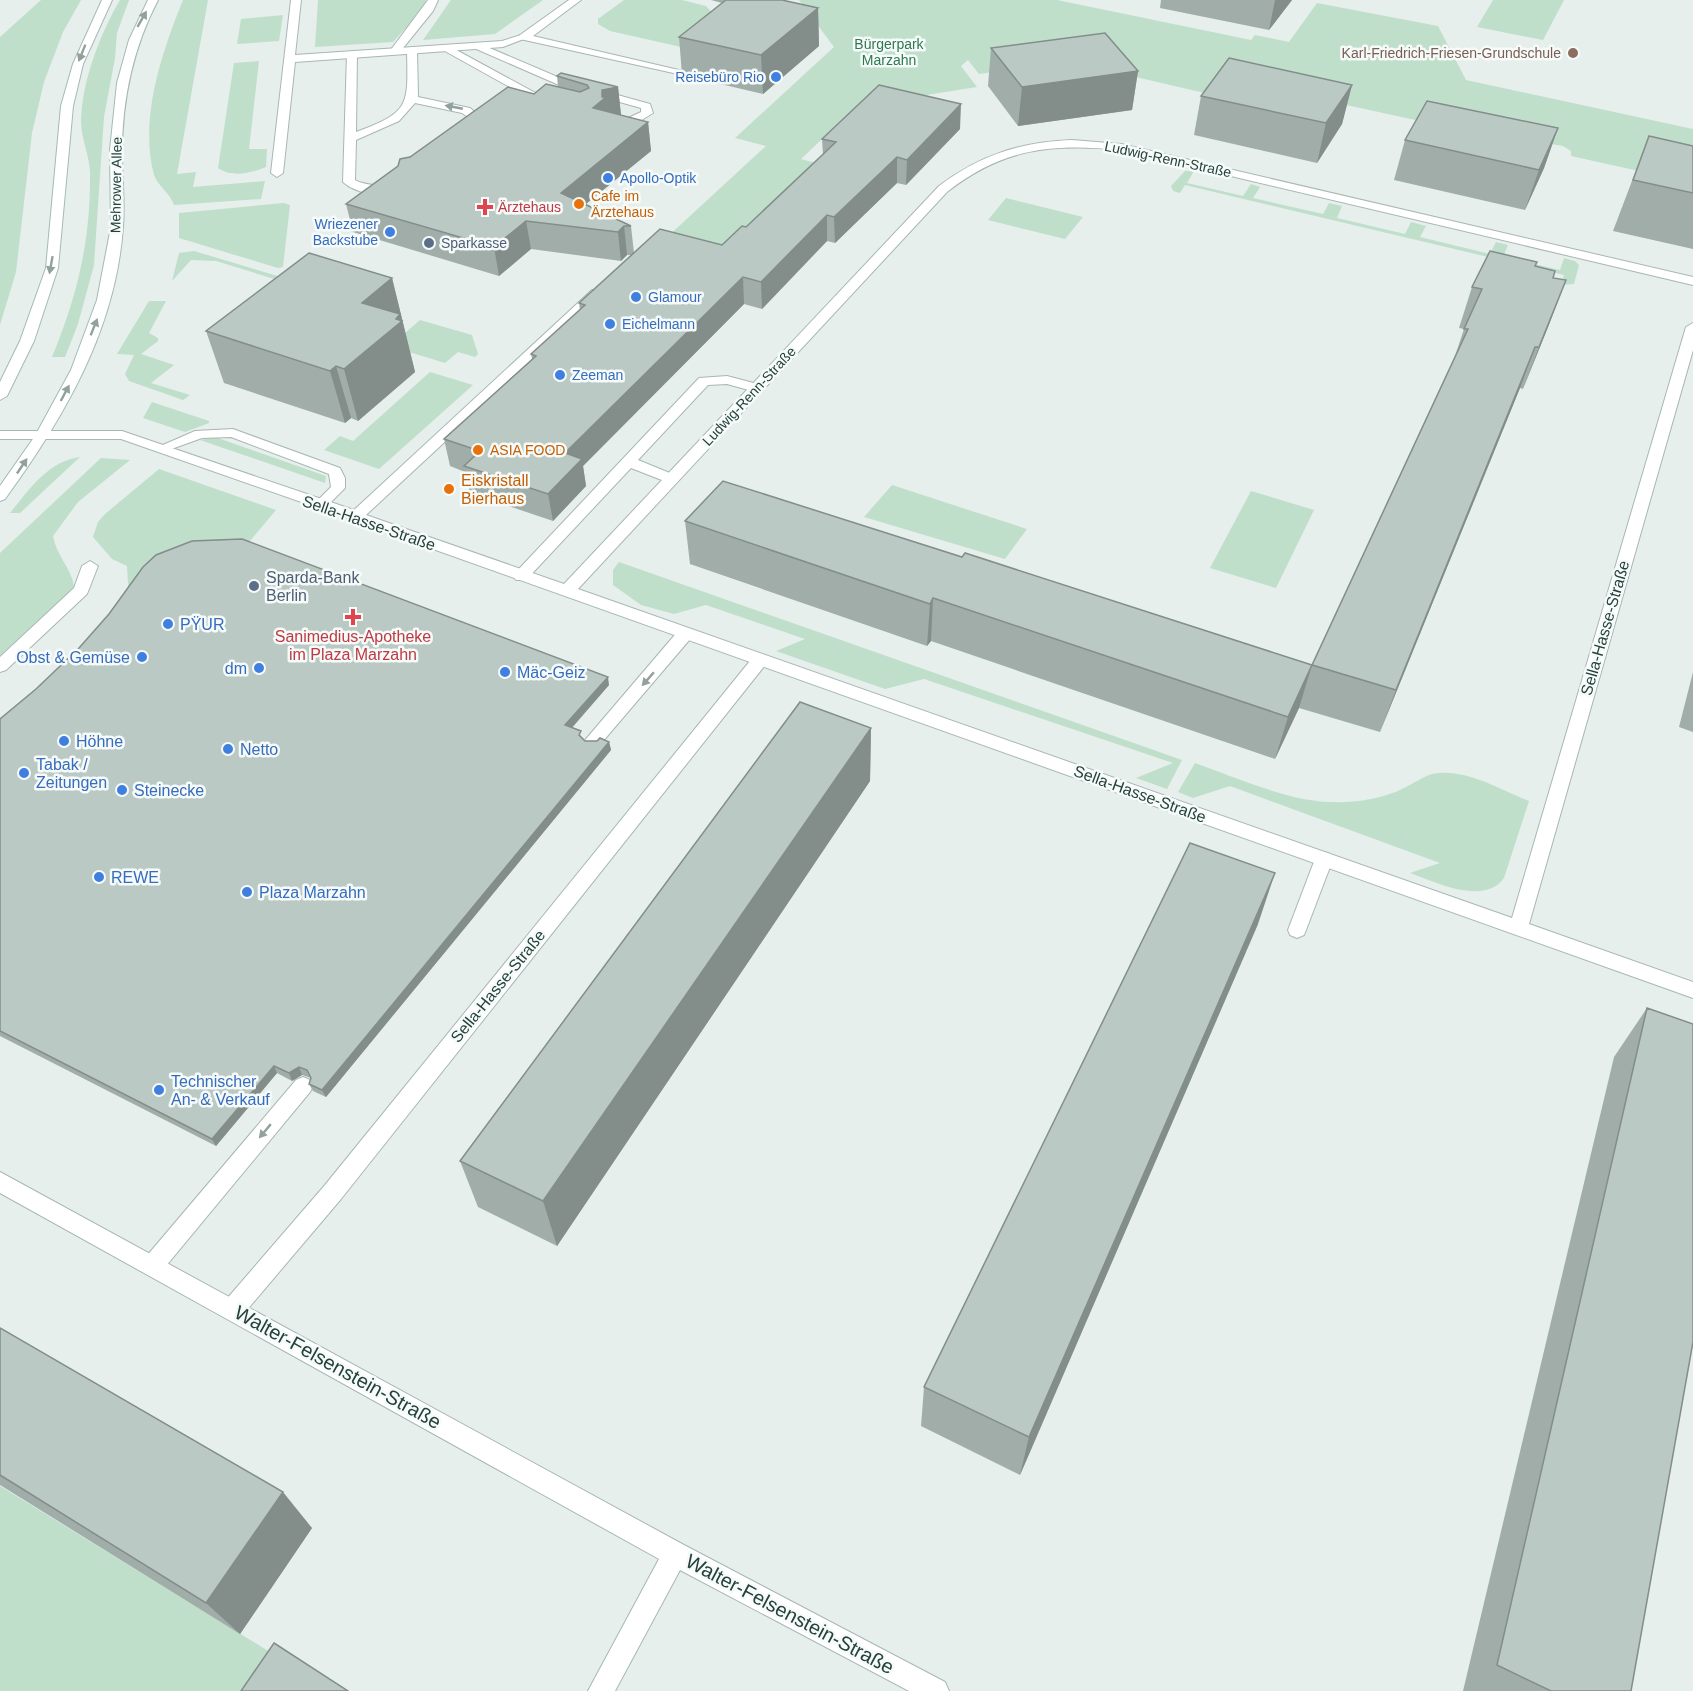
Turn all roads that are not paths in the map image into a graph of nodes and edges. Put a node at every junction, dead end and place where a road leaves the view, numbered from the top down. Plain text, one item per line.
1 (107, 0) edge
2 (153, 0) edge
3 (296, 0) edge
4 (433, 0) edge
5 (576, 0) edge
6 (524, 37) junction
7 (478, 46) junction
8 (447, 48) junction
9 (412, 50) junction
10 (396, 51) junction
11 (352, 54) junction
12 (290, 59) junction
13 (678, 71) dead end
14 (412, 99) junction
15 (563, 110) edge
16 (611, 121) edge
17 (350, 138) junction
18 (459, 138) edge
19 (278, 173) dead end
20 (396, 185) edge
21 (1693, 281) edge
22 (608, 282) edge
23 (1693, 327) edge
24 (756, 388) junction
25 (0, 396) edge
26 (43, 434) junction
27 (0, 435) edge
28 (163, 448) junction
29 (629, 462) junction
30 (672, 479) junction
31 (0, 496) edge
32 (319, 506) junction
33 (354, 518) junction
34 (90, 566) dead end
35 (521, 576) junction
36 (566, 592) junction
37 (685, 634) junction
38 (760, 660) junction
39 (0, 666) edge
40 (592, 743) edge
41 (1324, 859) junction
42 (1519, 928) junction
43 (1297, 930) dead end
44 (1693, 990) edge
45 (303, 1086) dead end
46 (0, 1182) edge
47 (153, 1265) junction
48 (233, 1309) junction
49 (675, 1554) junction
50 (601, 1691) edge
51 (936, 1691) edge

1 -> 25 street
26 -> 2 street, Mehrower Allee
3 - 12 street
4 - 10 street
5 - 6 street
6 - 7 street
6 - 13 street
7 - 8 street
7 - 16 street
8 - 9 street
8 - 15 street
9 - 10 street
9 - 14 street
10 - 11 street
11 - 12 street
11 - 17 street
12 - 19 street
14 - 17 street
18 -> 14 street
17 - 20 street
21 - 24 street, Ludwig-Renn-Straße
22 - 33 street
23 - 42 street, Sella-Hasse-Straße
24 - 29 street
24 - 30 street, Ludwig-Renn-Straße
26 - 27 street
26 - 28 street, Sella-Hasse-Straße
31 -> 26 street, Mehrower Allee
28 - 32 street, Sella-Hasse-Straße
28 - 32 street
29 - 30 street
29 - 35 street
30 - 36 street, Ludwig-Renn-Straße
32 - 33 street, Sella-Hasse-Straße
33 - 35 street, Sella-Hasse-Straße
34 - 39 street
35 - 36 street, Sella-Hasse-Straße
36 - 37 street, Sella-Hasse-Straße
37 - 38 street, Sella-Hasse-Straße
37 -> 40 street
38 - 41 street, Sella-Hasse-Straße
38 - 48 street, Sella-Hasse-Straße
41 - 42 street, Sella-Hasse-Straße
41 - 43 street
42 - 44 street, Sella-Hasse-Straße
45 -> 47 street
46 - 47 street, Walter-Felsenstein-Straße
47 - 48 street, Walter-Felsenstein-Straße
48 - 49 street, Walter-Felsenstein-Straße
49 - 50 street, Walter-Felsenstein-Straße
49 - 51 street, Walter-Felsenstein-Straße

